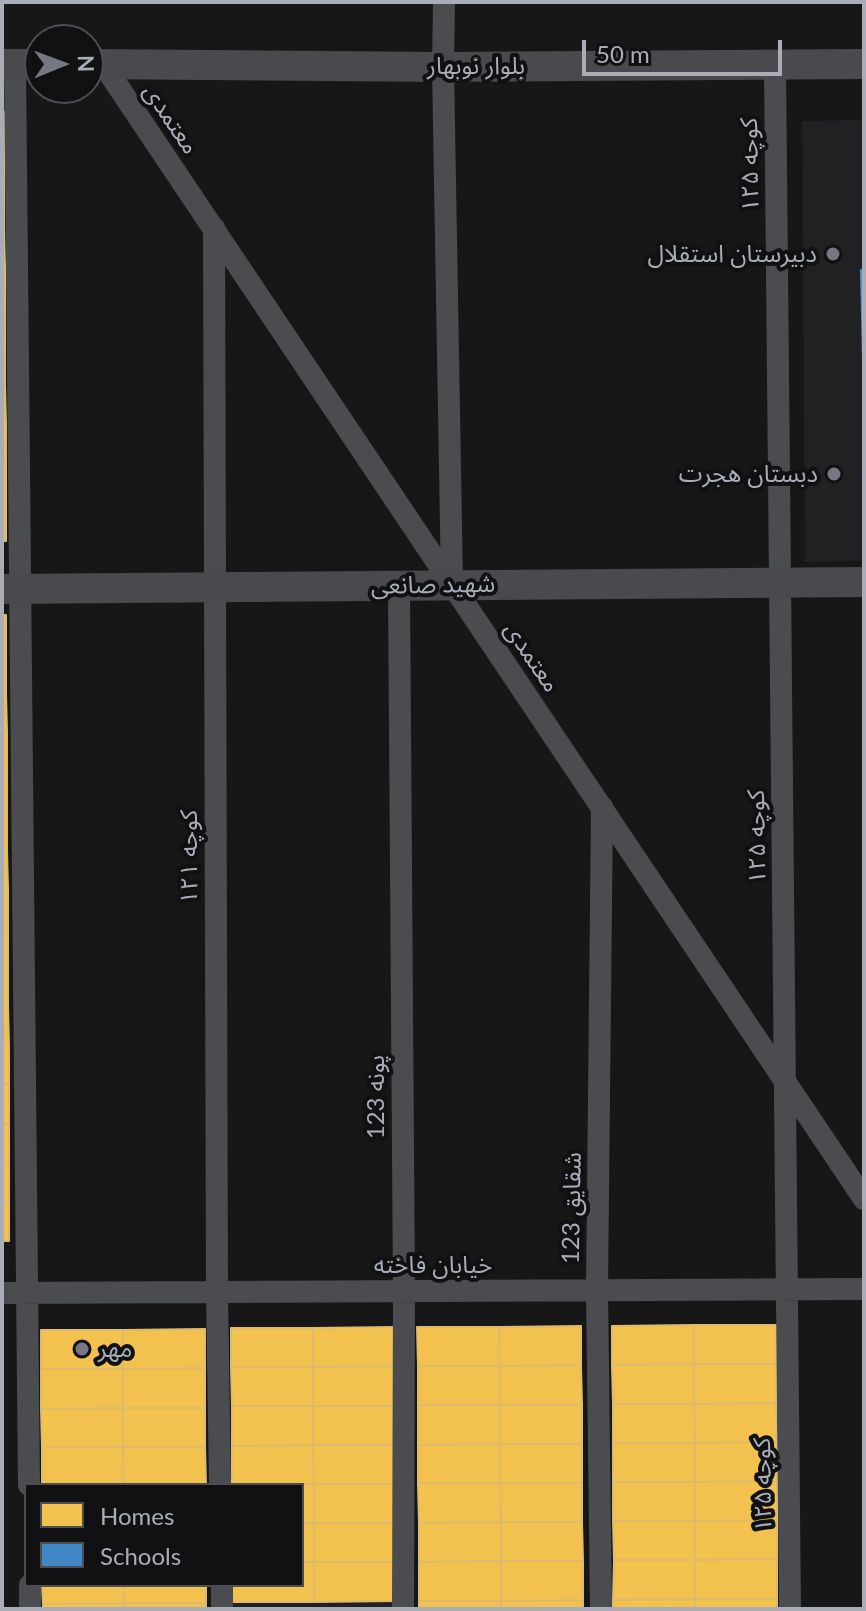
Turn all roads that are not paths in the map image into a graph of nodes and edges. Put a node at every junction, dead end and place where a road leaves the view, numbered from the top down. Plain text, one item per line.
1 (444, 2) edge
2 (19, 64) edge
3 (104, 64) edge
4 (864, 64) edge
5 (775, 65) junction
6 (443, 67) junction
7 (104, 75) edge
8 (214, 228) junction
9 (780, 582) junction
10 (864, 582) edge
11 (452, 584) junction
12 (399, 586) junction
13 (215, 587) junction
14 (11, 589) edge
15 (602, 807) junction
16 (785, 1081) junction
17 (864, 1199) edge
18 (597, 1289) junction
19 (787, 1289) junction
20 (864, 1289) edge
21 (404, 1291) junction
22 (27, 1292) junction
23 (217, 1292) junction
24 (2, 1293) edge
25 (29, 1483) edge
26 (220, 1483) edge
27 (30, 1587) edge
28 (222, 1587) edge
29 (30, 1609) edge
30 (222, 1609) edge
31 (403, 1609) edge
32 (601, 1609) edge
33 (790, 1609) edge

1 - 6 street
2 - 14 street
3 - 6 street, بلوار نوبهار
4 - 5 street, بلوار نوبهار
5 - 6 street, بلوار نوبهار
5 - 9 street, کوچه ۱۲۵
6 - 11 street
7 - 8 street, معتمدی
8 - 11 street, معتمدی
8 - 13 street, کوچه ۱۲۱
9 - 10 street, شهید صانعی
9 - 11 street, شهید صانعی
9 - 16 street, کوچه ۱۲۵
11 - 12 street, شهید صانعی
11 - 15 street, معتمدی
12 - 13 street, شهید صانعی
12 - 21 street, 123 پونه
13 - 14 street, شهید صانعی
13 - 23 street, کوچه ۱۲۱
14 - 22 street
15 - 16 street, معتمدی
15 - 18 street, 123 شقایق
16 - 17 street, معتمدی
16 - 19 street, کوچه ۱۲۵
18 - 19 street, خیابان فاخته
18 - 21 street, خیابان فاخته
18 - 32 street, 123 شقایق
19 - 20 street, خیابان فاخته
19 - 33 street, کوچه ۱۲۵
21 - 23 street, خیابان فاخته
21 - 31 street, 123 پونه
22 - 23 street, خیابان فاخته
22 - 24 street, خیابان فاخته
22 - 25 street
23 - 26 street, کوچه ۱۲۱
27 - 29 street
28 - 30 street

